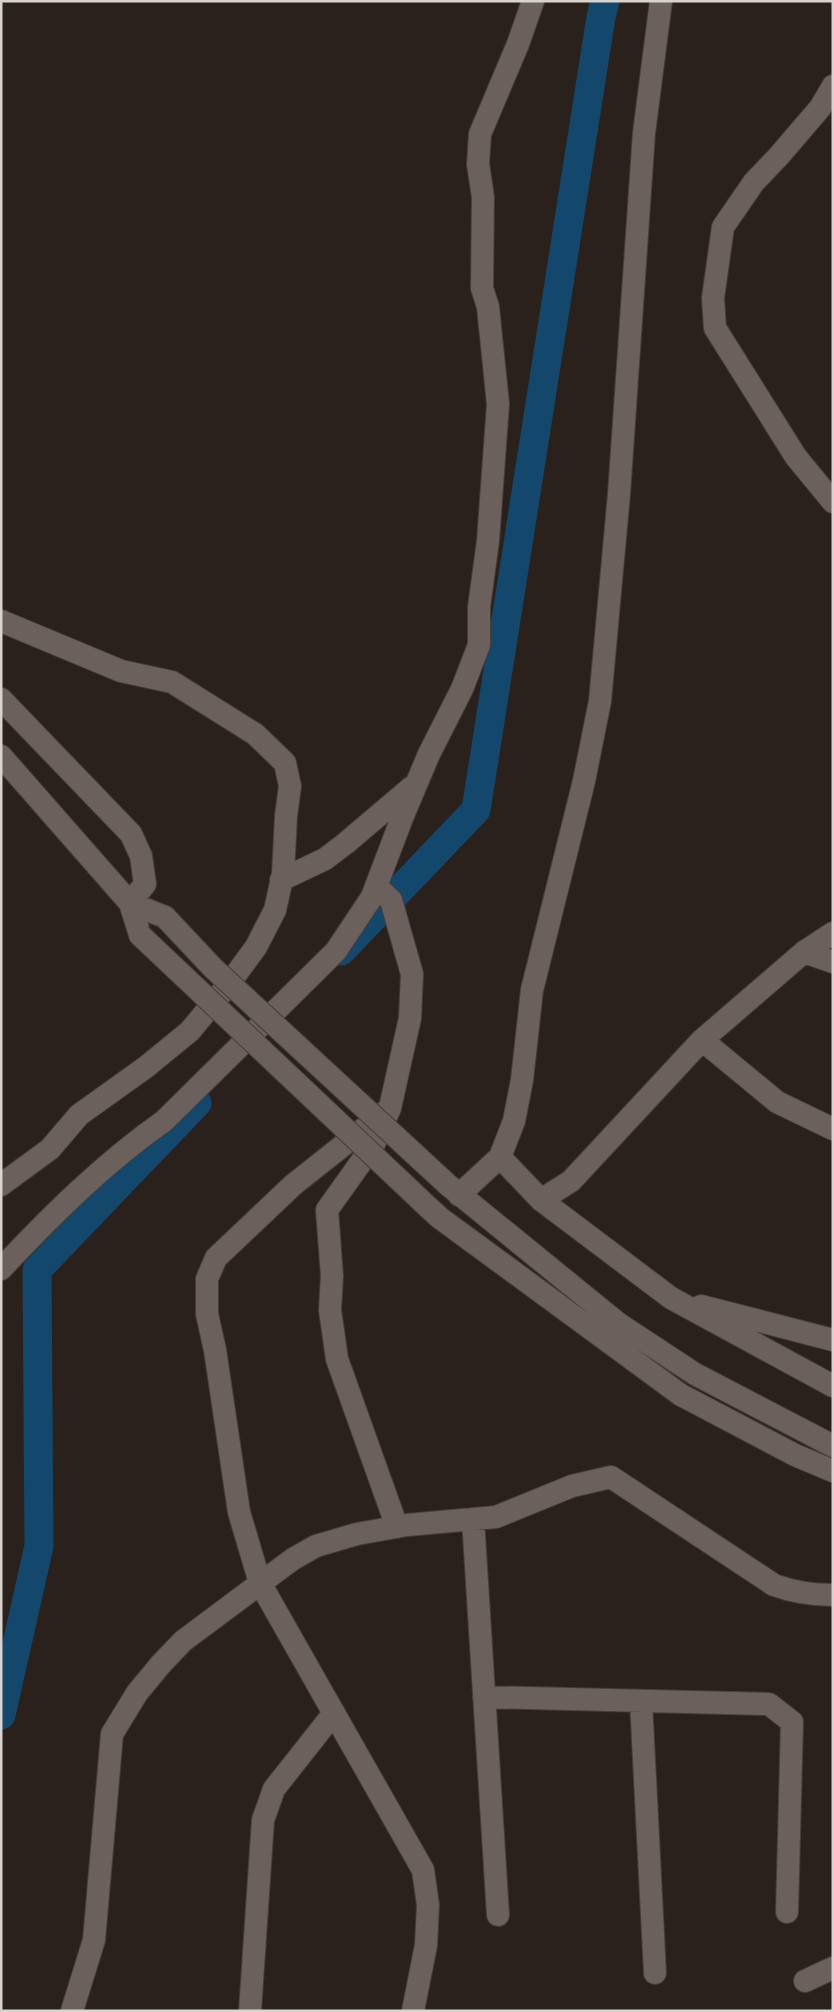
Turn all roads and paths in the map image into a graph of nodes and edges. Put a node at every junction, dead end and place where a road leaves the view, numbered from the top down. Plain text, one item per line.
1 (533, 1) edge
2 (661, 1) edge
3 (833, 86) edge
4 (833, 502) edge
5 (1, 621) edge
6 (1, 699) edge
7 (1, 756) edge
8 (416, 784) junction
9 (281, 880) junction
10 (376, 886) junction
11 (130, 903) junction
12 (833, 933) edge
13 (804, 952) junction
14 (833, 962) edge
15 (702, 1040) junction
16 (390, 1108) junction
17 (833, 1129) edge
18 (500, 1157) junction
19 (1, 1185) edge
20 (453, 1190) junction
21 (541, 1200) junction
22 (1, 1269) edge
23 (671, 1298) junction
24 (833, 1340) edge
25 (833, 1386) edge
26 (833, 1446) edge
27 (833, 1471) edge
28 (474, 1519) junction
29 (396, 1527) junction
30 (260, 1583) junction
31 (833, 1595) edge
32 (484, 1698) junction
33 (641, 1701) junction
34 (334, 1713) junction
35 (787, 1912) dead end
36 (498, 1915) dead end
37 (833, 1968) edge
38 (655, 1973) dead end
39 (805, 1981) dead end
40 (72, 2011) edge
41 (250, 2011) edge
42 (413, 2011) edge

1 - 8 street
2 - 18 street
3 - 4 street
5 - 9 street
6 - 11 street
7 - 11 street
8 - 9 street
8 - 10 street
9 - 19 street
10 - 16 street
10 - 22 street
11 - 20 street, bridge
11 - 27 street, bridge
12 - 13 street
13 - 14 street
13 - 15 street
15 - 17 street
15 - 21 street
16 - 29 street
16 - 30 street
18 - 20 street
18 - 21 street
20 - 26 street
21 - 23 street
23 - 24 street
23 - 25 street
28 - 29 street
28 - 31 street
28 - 32 street
29 - 30 street
30 - 34 street
30 - 40 street
32 - 33 street
32 - 36 street
33 - 35 street
33 - 38 street
34 - 41 street
34 - 42 street
37 - 39 street

